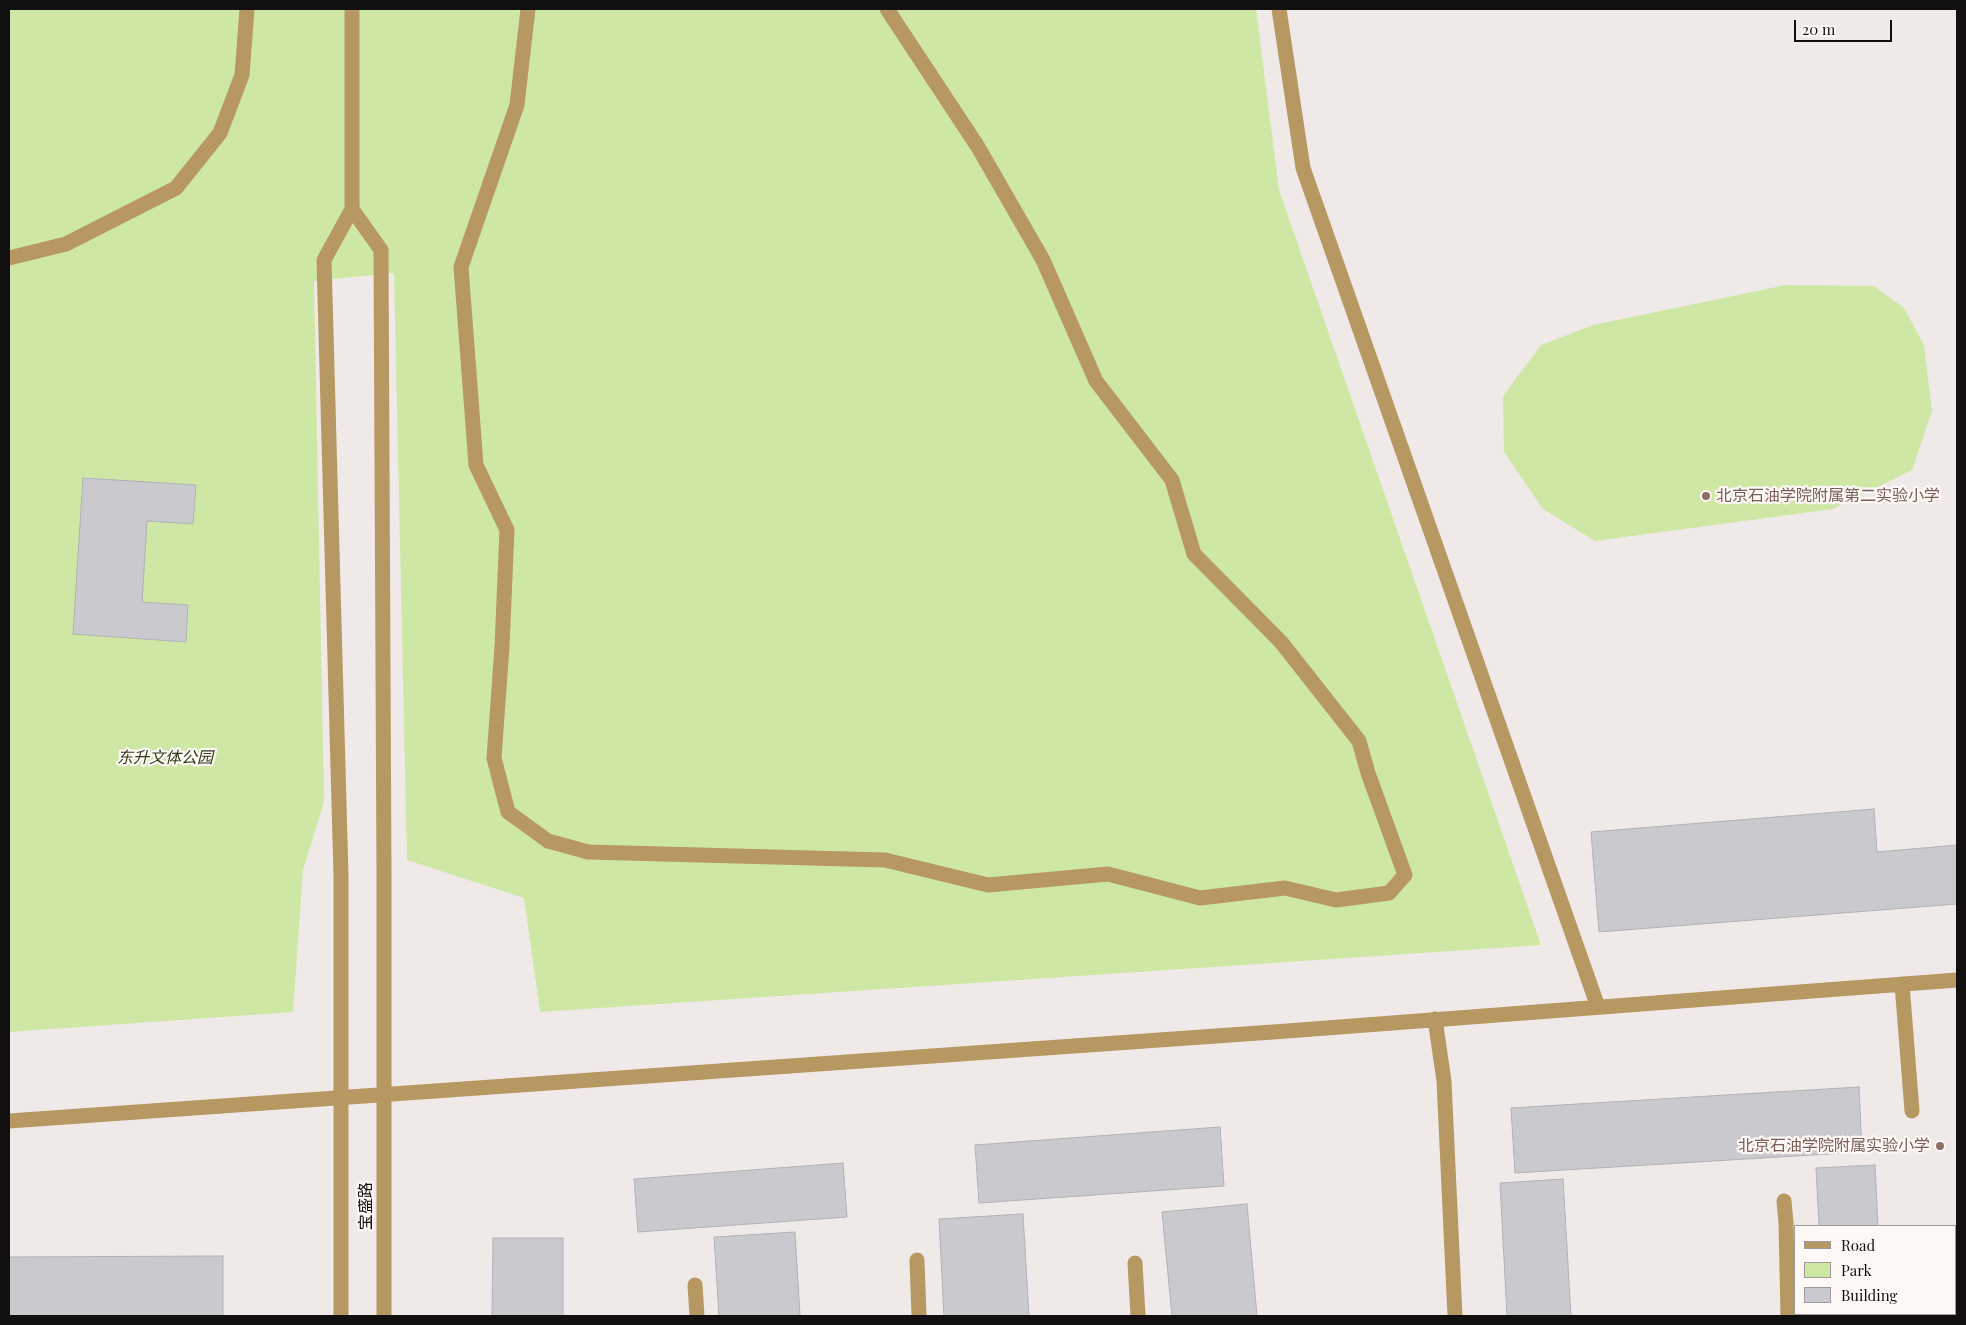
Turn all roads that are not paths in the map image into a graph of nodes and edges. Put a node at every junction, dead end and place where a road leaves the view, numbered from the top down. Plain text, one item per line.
1 (247, 9) edge
2 (352, 9) edge
3 (528, 9) edge
4 (887, 9) edge
5 (1279, 9) edge
6 (352, 209) junction
7 (9, 258) edge
8 (1957, 980) edge
9 (1902, 984) junction
10 (1598, 1007) junction
11 (1435, 1019) junction
12 (383, 1095) junction
13 (340, 1097) junction
14 (1912, 1111) dead end
15 (9, 1121) edge
16 (1784, 1202) dead end
17 (917, 1260) dead end
18 (1135, 1263) dead end
19 (695, 1285) dead end
20 (341, 1316) edge
21 (384, 1316) edge
22 (697, 1316) edge
23 (919, 1316) edge
24 (1138, 1316) edge
25 (1455, 1316) edge
26 (1788, 1316) edge

1 - 7 street
2 - 6 street
3 - 4 street
5 - 10 street
6 - 12 street, 宝盛路
6 - 13 street, 宝盛路
8 - 9 street
9 - 10 street
9 - 14 street
10 - 11 street
11 - 12 street
11 - 25 street
12 - 13 street
12 - 21 street, 宝盛路
13 - 15 street
13 - 20 street, 宝盛路
16 - 26 street
17 - 23 street
18 - 24 street
19 - 22 street

